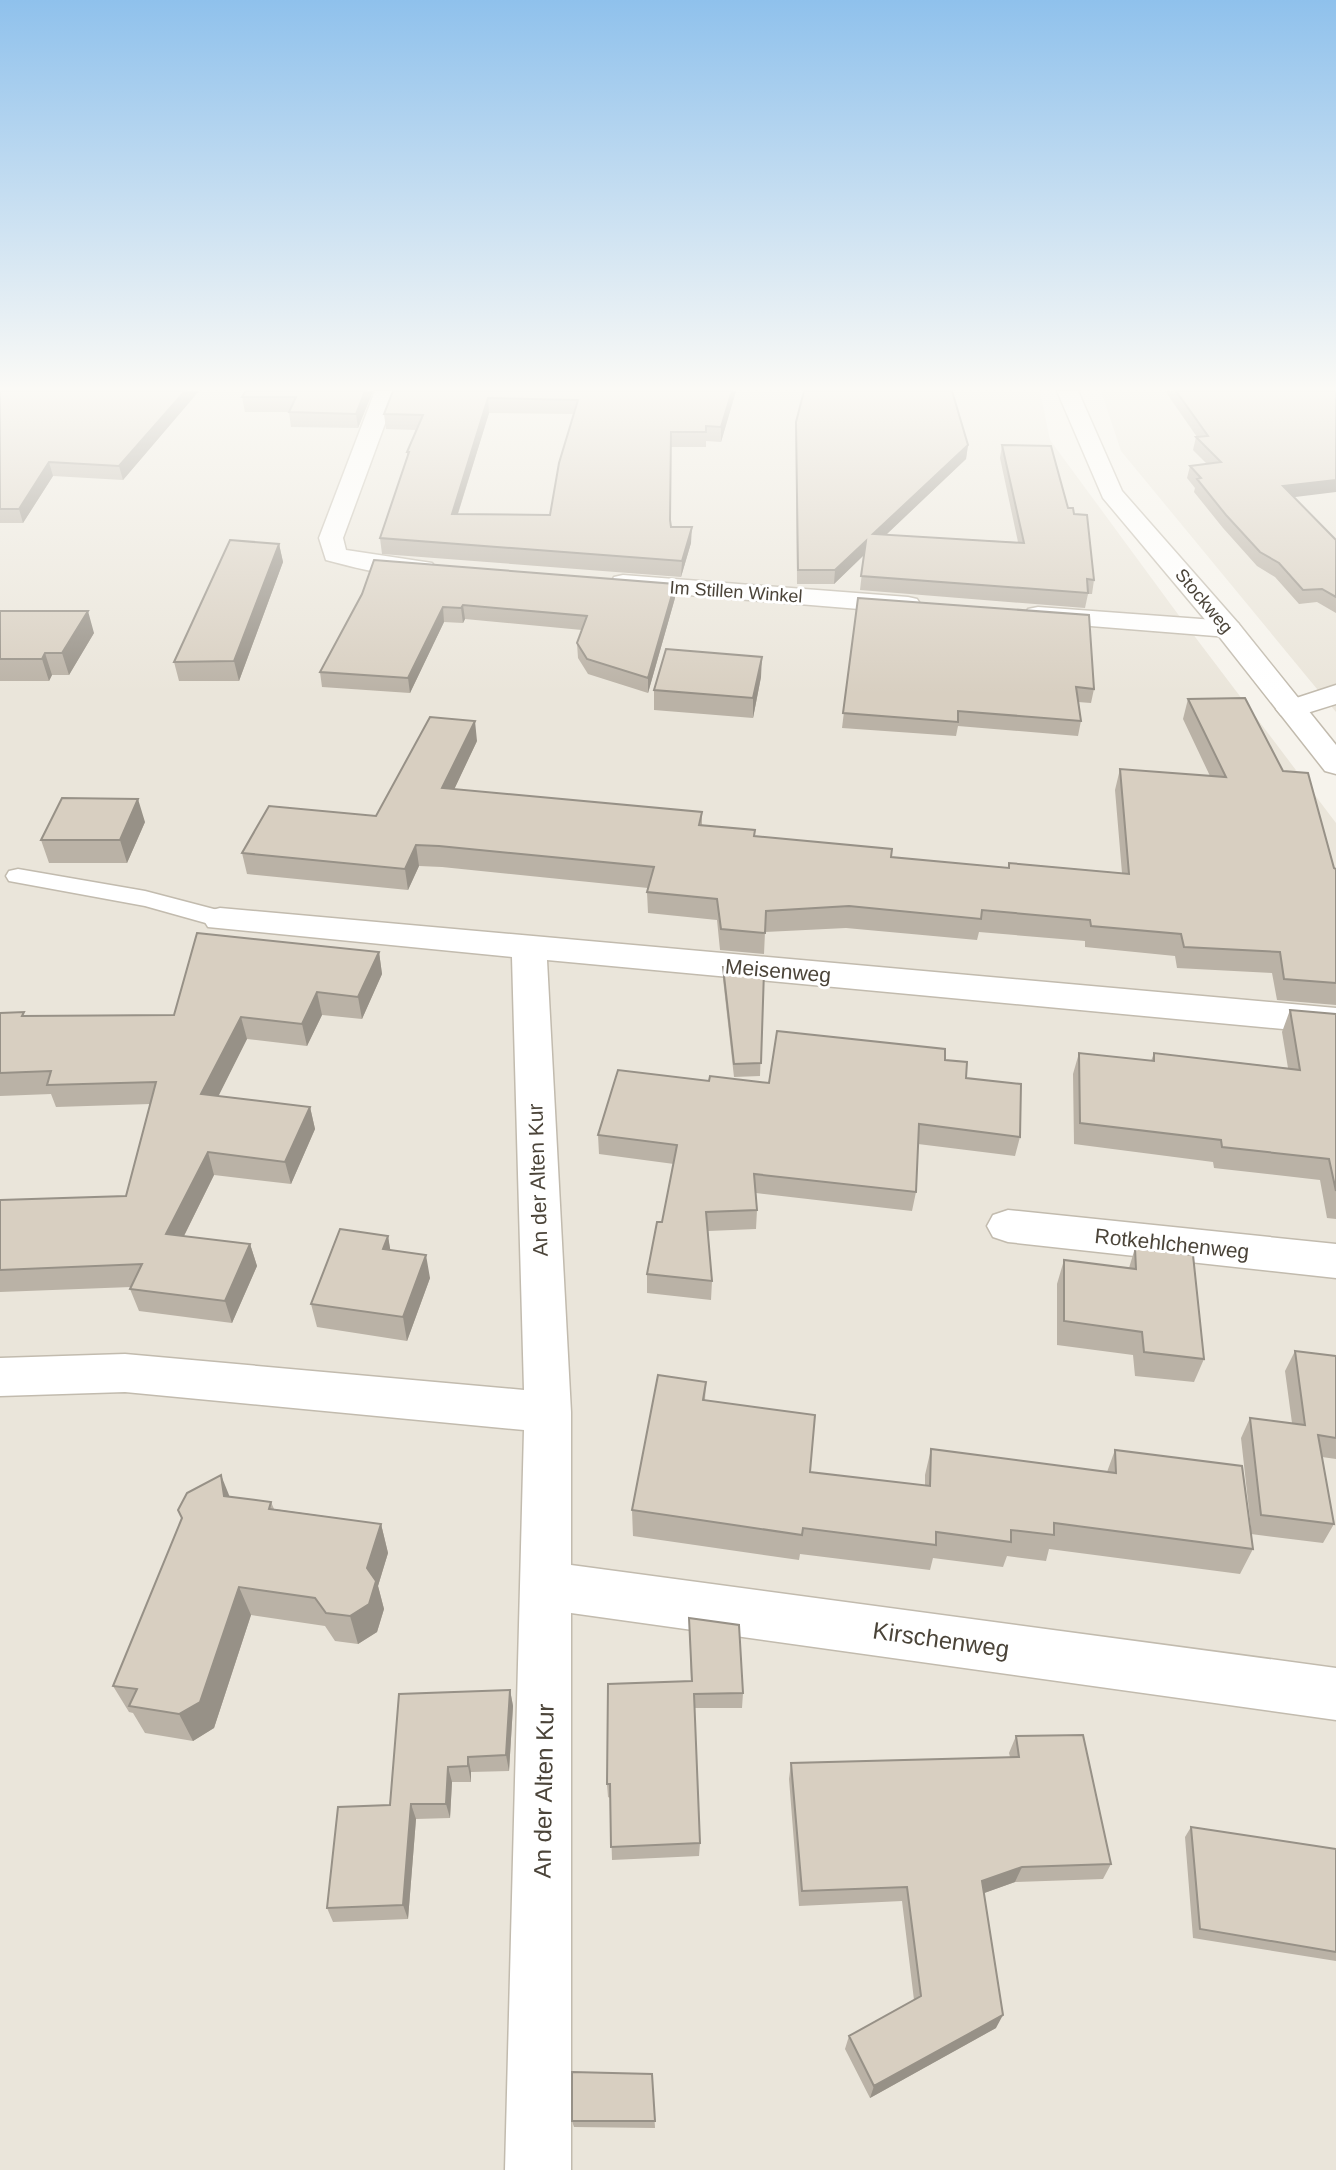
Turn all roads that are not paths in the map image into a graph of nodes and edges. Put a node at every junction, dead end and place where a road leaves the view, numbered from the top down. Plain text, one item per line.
1 (348, 492) edge
2 (1111, 492) edge
3 (454, 570) edge
4 (592, 581) edge
5 (938, 607) edge
6 (1007, 612) edge
7 (1228, 629) junction
8 (1336, 694) edge
9 (1292, 709) junction
10 (1336, 765) edge
11 (18, 876) dead end
12 (220, 919) joint
13 (529, 949) junction
14 (1336, 1021) edge
15 (1008, 1226) dead end
16 (1336, 1261) edge
17 (0, 1377) edge
18 (548, 1412) junction
19 (547, 1586) junction
20 (1336, 1694) edge
21 (538, 2170) edge

1 - 3 street
2 - 7 street, Stockweg
4 - 5 street, Im Stillen Winkel
6 - 7 street
7 - 9 street, Stockweg
8 - 9 street
9 - 10 street, Stockweg
11 - 12 lane
12 - 13 street, Meisenweg
13 - 14 street, Meisenweg
13 - 18 street, An der Alten Kur
15 - 16 street, Rotkehlchenweg
17 - 18 street
18 - 19 street, An der Alten Kur
19 - 20 street, Kirschenweg
19 - 21 street, An der Alten Kur

